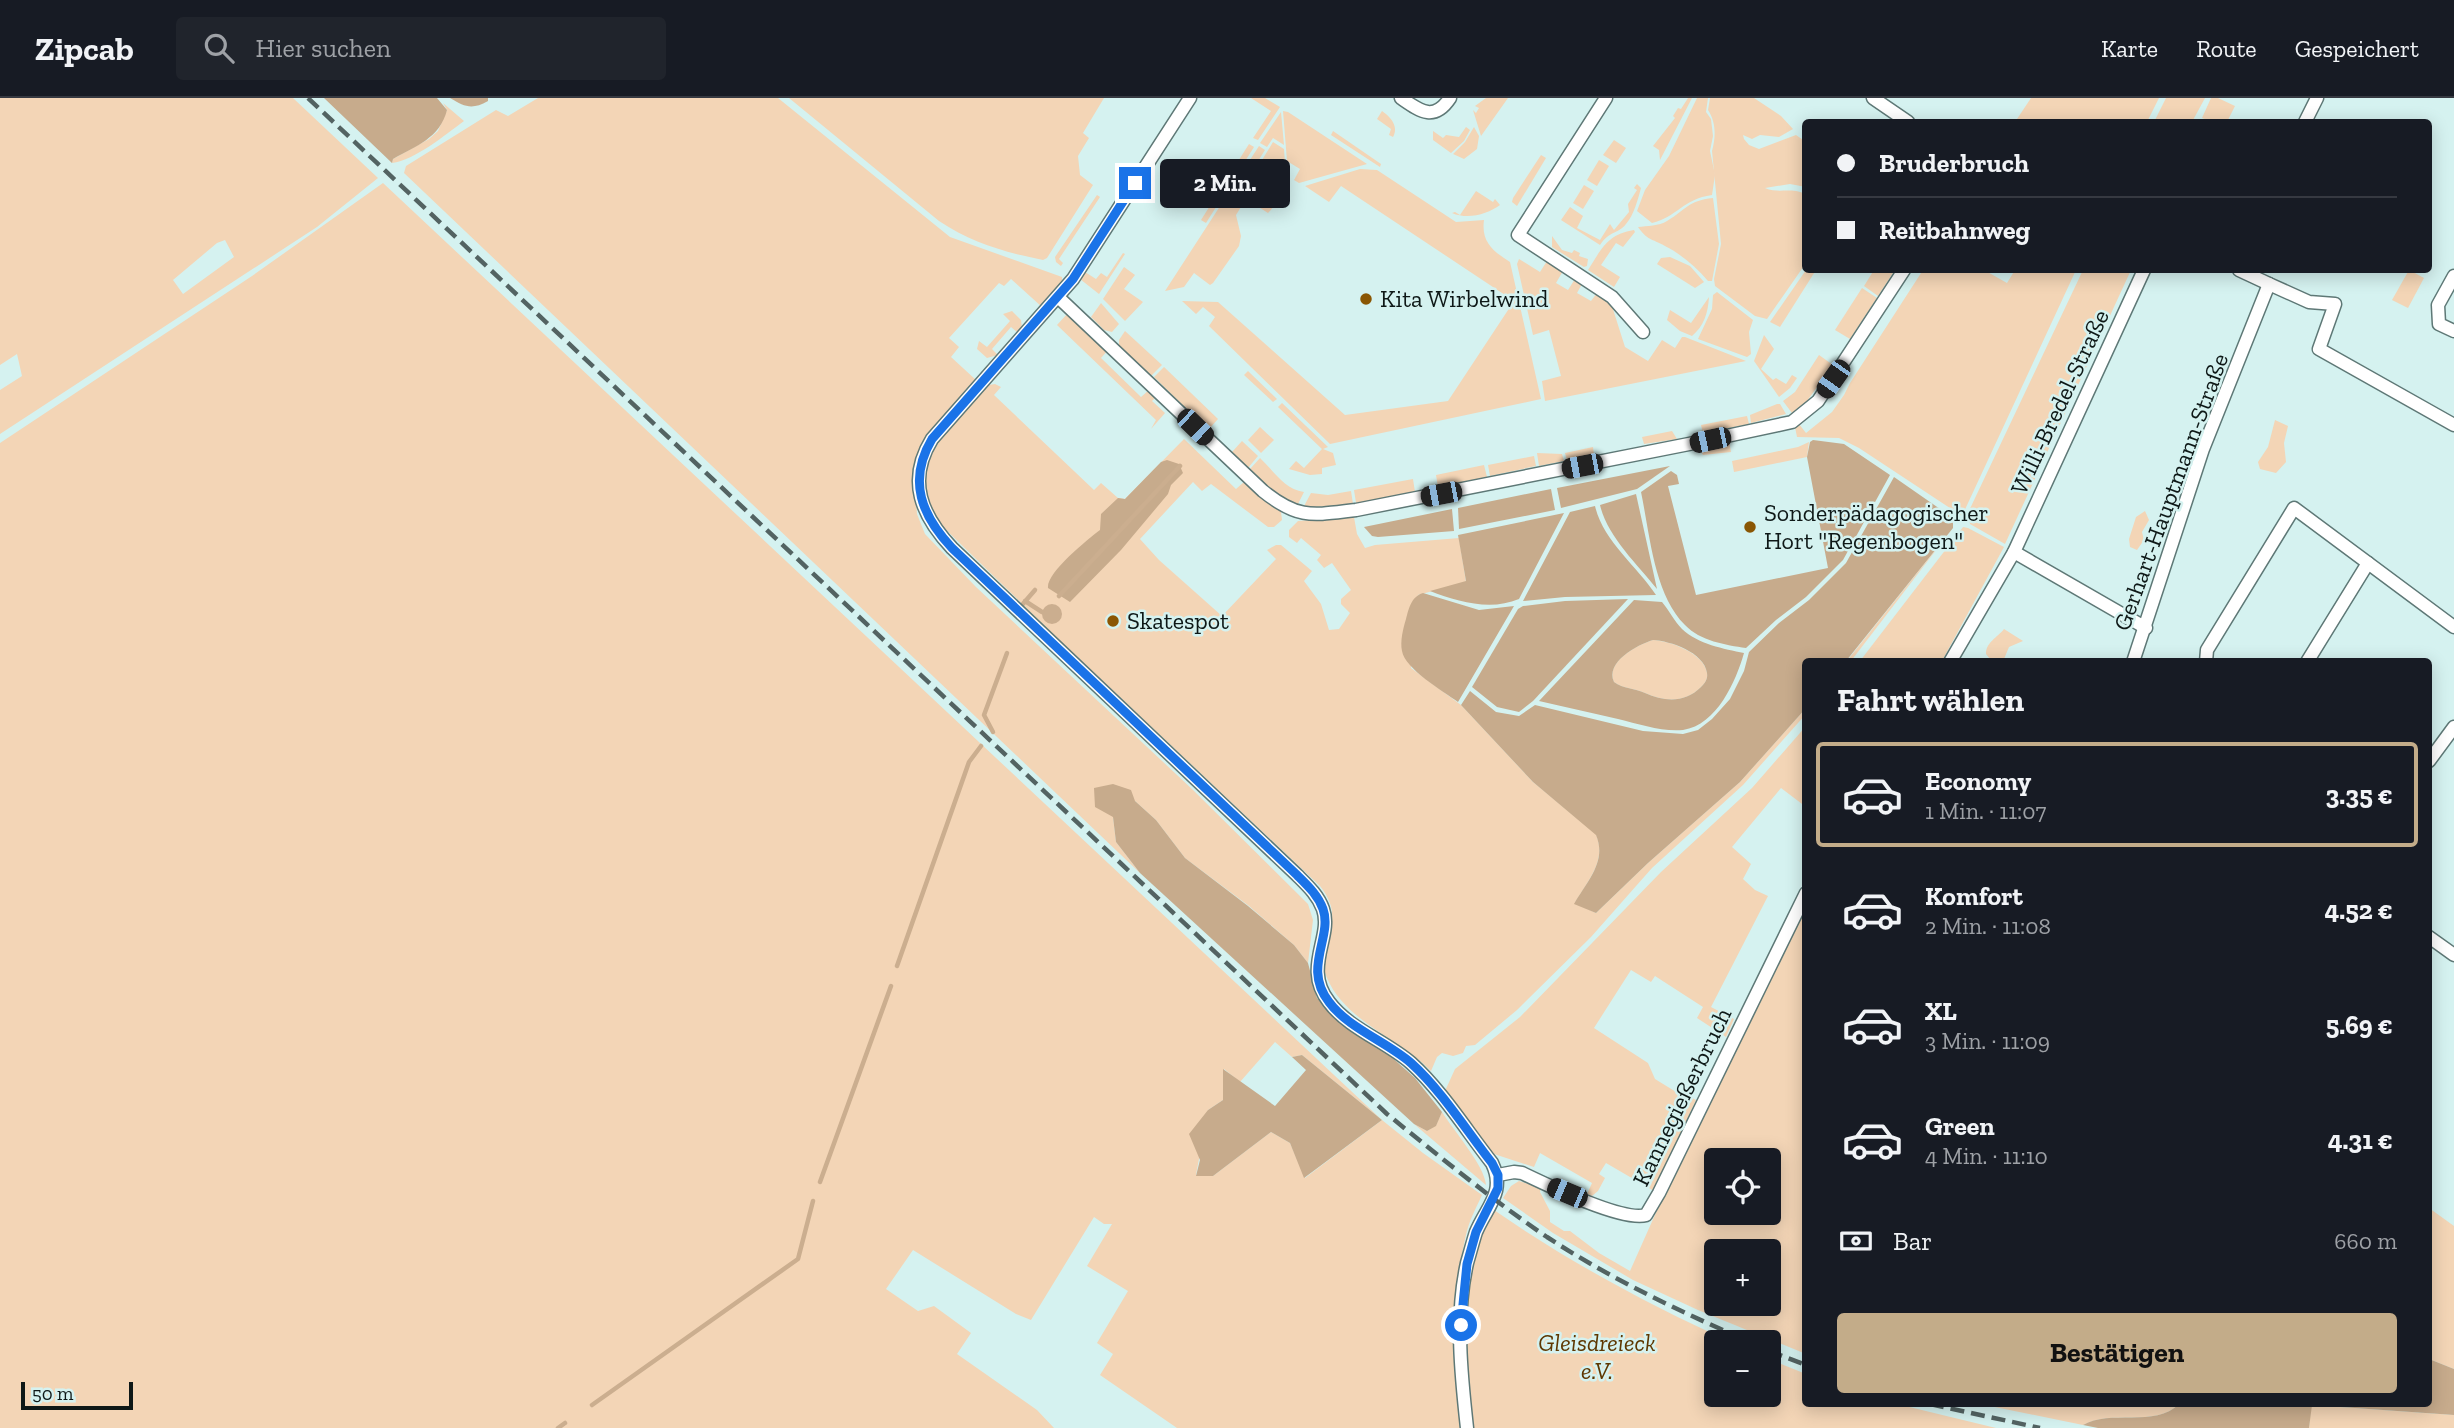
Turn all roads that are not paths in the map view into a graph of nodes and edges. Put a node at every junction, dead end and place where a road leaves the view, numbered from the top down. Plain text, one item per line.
1 (1190, 98) edge
2 (1401, 98) edge
3 (1450, 98) edge
4 (1606, 98) edge
5 (1873, 98) edge
6 (2317, 98) edge
7 (1904, 119) edge
8 (2306, 119) edge
9 (1903, 273) edge
10 (2143, 273) edge
11 (2245, 273) edge
12 (2454, 276) edge
13 (2269, 284) junction
14 (1058, 297) junction
15 (2454, 331) edge
16 (1643, 332) dead end
17 (2454, 425) edge
18 (2014, 552) junction
19 (2368, 563) junction
20 (2454, 626) edge
21 (2146, 628) junction
22 (1956, 658) edge
23 (2135, 658) edge
24 (2206, 658) edge
25 (2309, 658) edge
26 (2454, 727) edge
27 (2432, 757) edge
28 (1802, 901) edge
29 (2432, 939) edge
30 (2454, 955) edge
31 (1498, 1175) junction
32 (1467, 1428) edge

1 - 14 street
2 - 3 street
4 - 16 street
5 - 7 street
6 - 8 street
9 - 14 street
10 - 18 street, Willi-Bredel-Straße
11 - 13 street
12 - 15 street
13 - 17 street
13 - 21 street, Gerhart-Hauptmann-Straße
14 - 31 street
18 - 21 street
18 - 22 street, Willi-Bredel-Straße
19 - 20 street
19 - 24 street
19 - 25 street
21 - 23 street, Gerhart-Hauptmann-Straße
26 - 27 street
28 - 31 street, Kannegießerbruch
29 - 30 street
31 - 32 street

